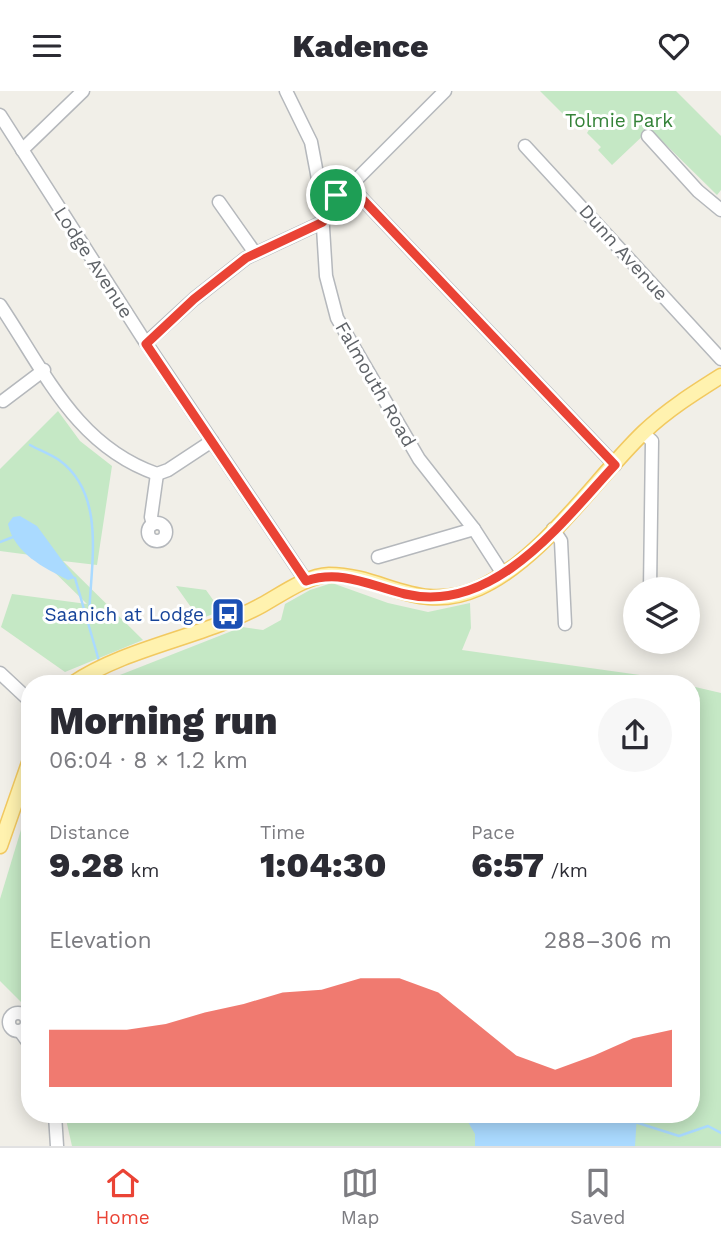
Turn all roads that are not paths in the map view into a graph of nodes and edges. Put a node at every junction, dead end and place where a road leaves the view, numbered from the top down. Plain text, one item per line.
1 (83, 91) edge
2 (445, 91) edge
3 (290, 93) edge
4 (0, 115) edge
5 (648, 136) dead end
6 (525, 146) dead end
7 (22, 149) junction
8 (350, 186) junction
9 (321, 195) junction
10 (219, 202) dead end
11 (721, 210) edge
12 (323, 222) junction
13 (255, 253) junction
14 (0, 305) edge
15 (146, 344) junction
16 (721, 359) edge
17 (44, 370) junction
18 (721, 376) edge
19 (1, 403) edge
20 (643, 433) junction
21 (212, 441) junction
22 (615, 465) junction
23 (157, 474) junction
24 (153, 524) dead end
25 (474, 529) junction
26 (553, 529) junction
27 (378, 557) dead end
28 (503, 574) junction
29 (650, 577) edge
30 (306, 581) junction
31 (565, 624) dead end
32 (0, 673) edge
33 (89, 675) edge
34 (21, 693) edge
35 (21, 785) edge
36 (0, 846) edge
37 (56, 1123) edge
38 (57, 1146) edge

1 - 7 street
2 - 8 street
3 - 9 street, Falmouth Road
4 - 7 street, Lodge Avenue
5 - 11 street
6 - 16 street, Dunn Avenue
7 - 15 street, Lodge Avenue
8 - 9 street
8 - 22 street
9 - 12 street, Falmouth Road
10 - 13 street
12 - 13 street
12 - 25 street, Falmouth Road
13 - 15 street
14 - 17 street
15 - 21 street, Lodge Avenue
17 - 19 street
17 - 23 street
18 - 20 main road
20 - 22 main road
20 - 29 street
21 - 23 street
21 - 30 street, Lodge Avenue
22 - 26 main road
23 - 24 street
25 - 27 street
25 - 28 street, Falmouth Road
26 - 28 main road
26 - 31 street
28 - 30 main road
30 - 33 main road
32 - 34 street
35 - 36 main road
37 - 38 street

